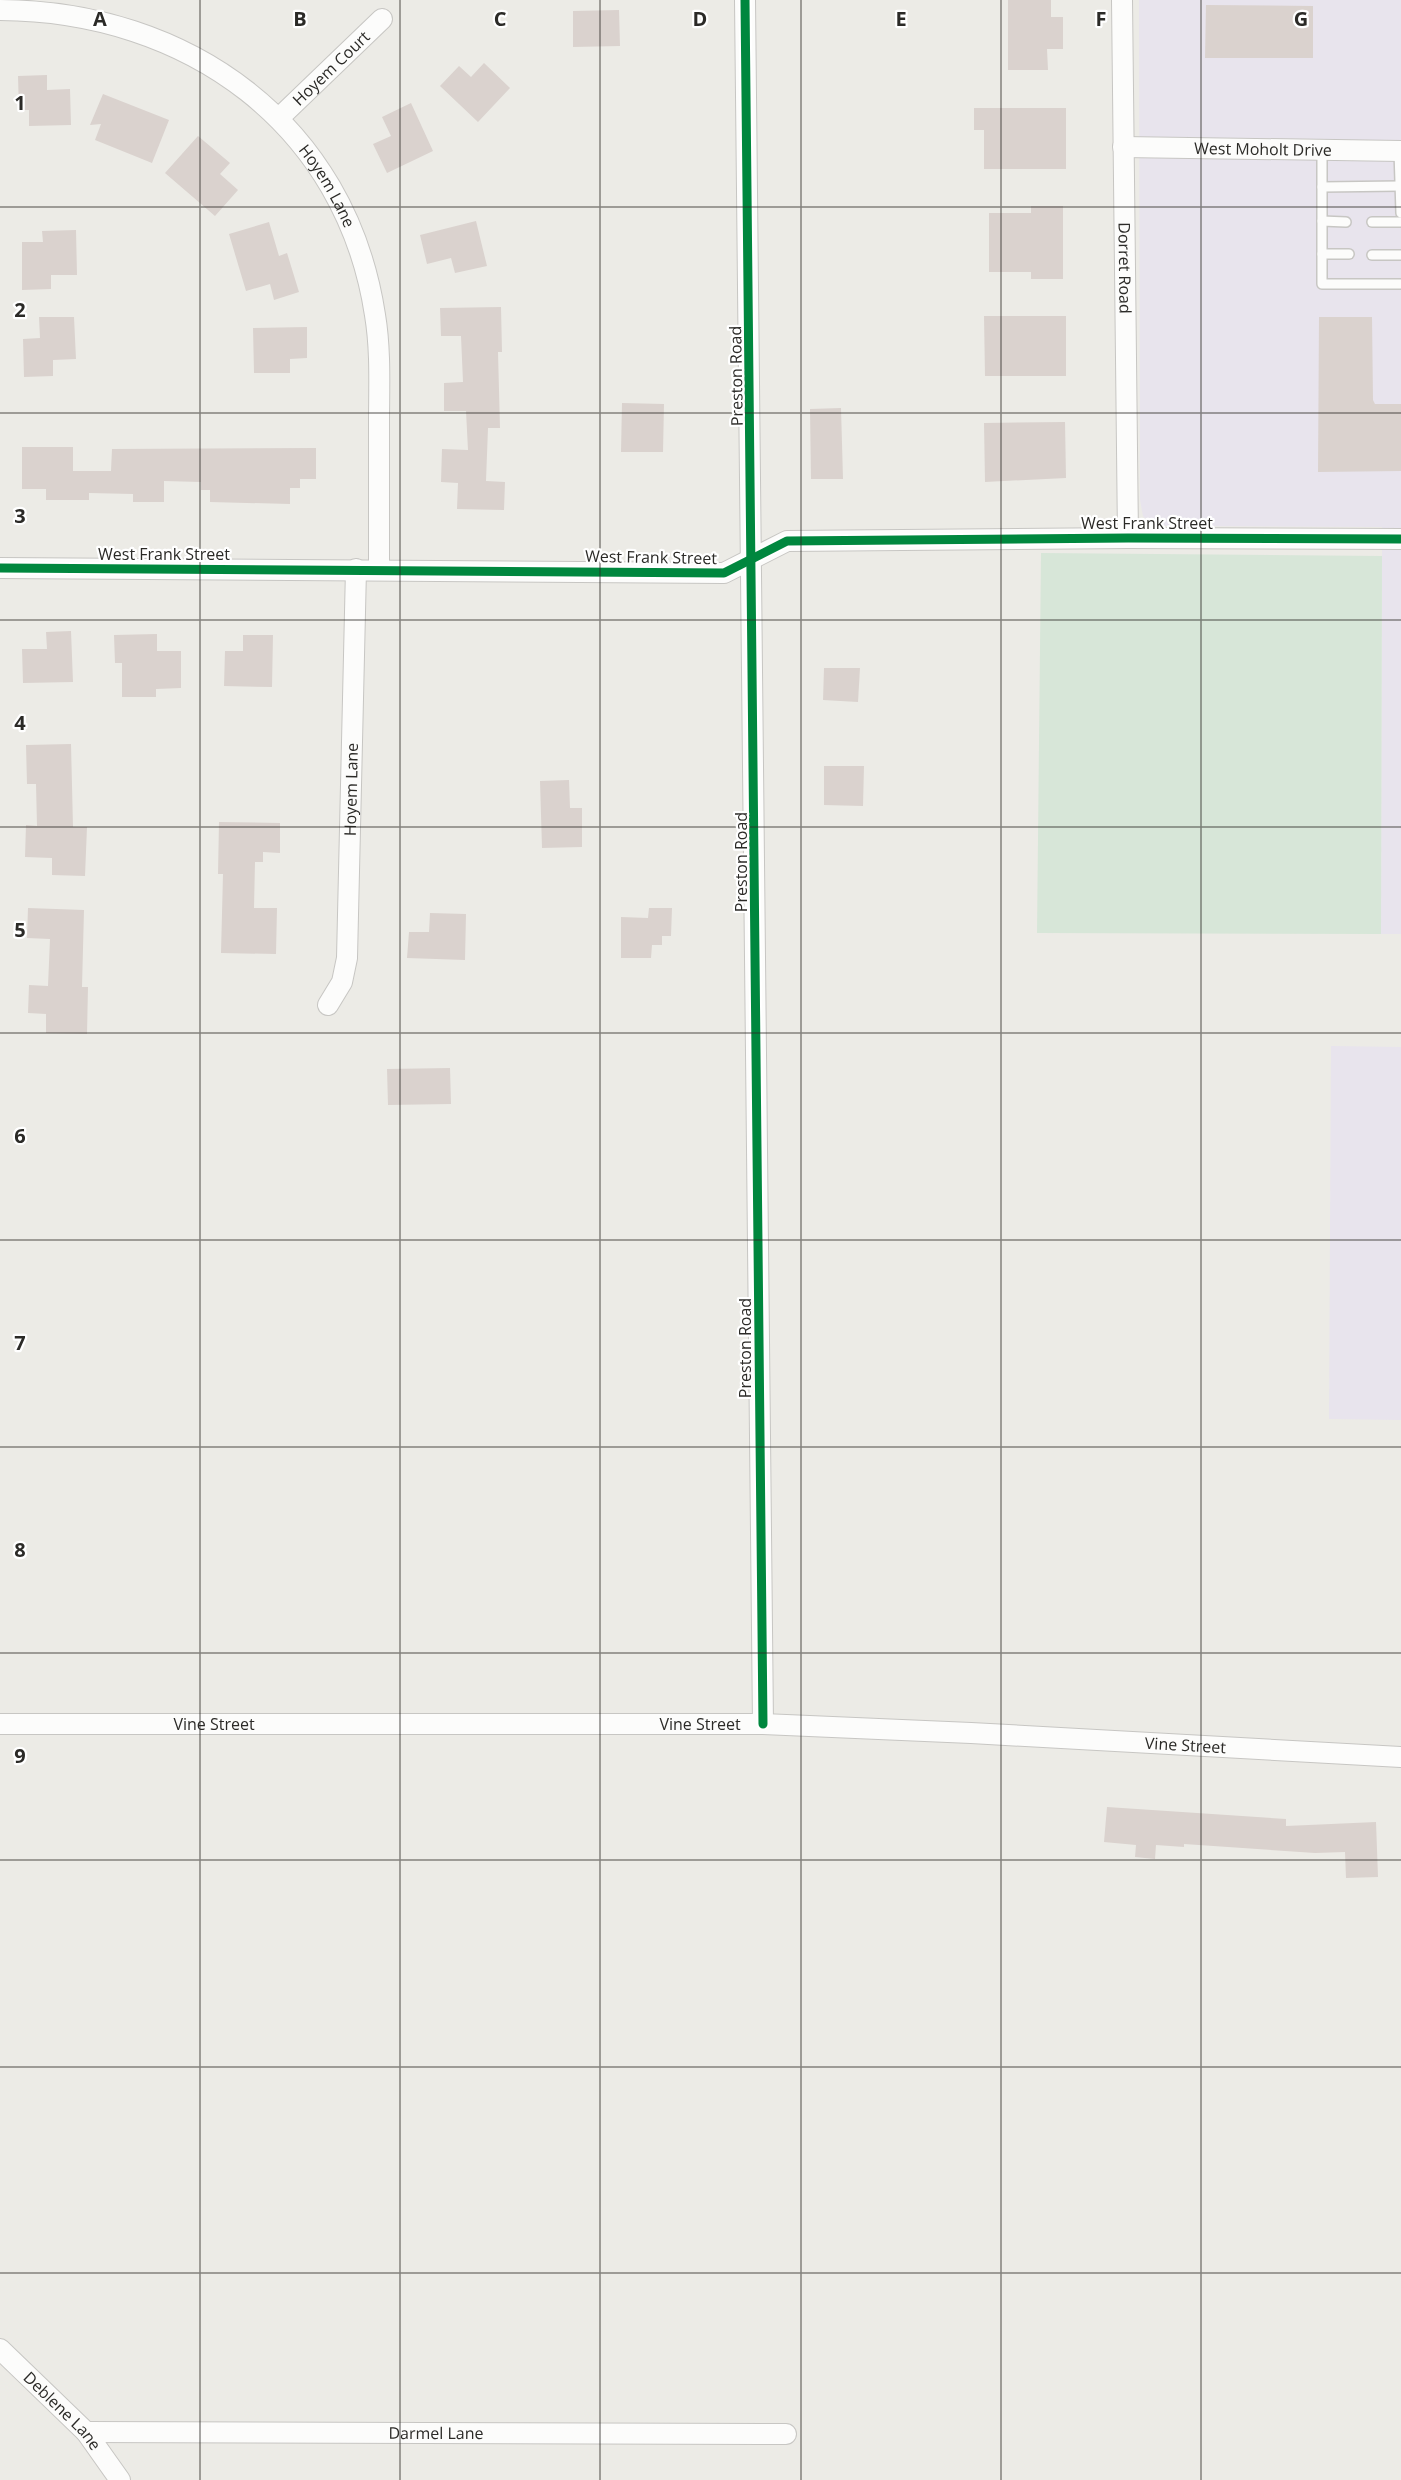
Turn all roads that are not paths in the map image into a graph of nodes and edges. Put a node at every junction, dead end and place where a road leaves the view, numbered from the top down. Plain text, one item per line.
1 (745, 0) edge
2 (1122, 0) edge
3 (0, 9) edge
4 (382, 18) dead end
5 (279, 118) junction
6 (1123, 147) junction
7 (1322, 150) junction
8 (1400, 151) edge
9 (1400, 186) edge
10 (1322, 187) junction
11 (1401, 213) edge
12 (1322, 221) junction
13 (1346, 222) dead end
14 (1372, 222) dead end
15 (1401, 222) edge
16 (1322, 254) junction
17 (1349, 254) dead end
18 (1372, 255) dead end
19 (1401, 255) edge
20 (1401, 284) edge
21 (1128, 538) junction
22 (1401, 539) edge
23 (753, 558) junction
24 (0, 568) edge
25 (356, 569) junction
26 (379, 569) junction
27 (328, 1005) dead end
28 (0, 1724) edge
29 (763, 1724) junction
30 (1401, 1757) edge
31 (0, 2349) edge
32 (86, 2432) junction
33 (786, 2434) dead end
34 (120, 2480) edge

1 - 23 street, Preston Road
2 - 6 street, Dorret Road
3 - 5 street, Hoyem Lane
4 - 5 street, Hoyem Court
5 - 26 street, Hoyem Lane
6 - 7 street, West Moholt Drive
6 - 21 street, Dorret Road
7 - 8 street, West Moholt Drive
7 - 10 lane
8 - 9 lane
9 - 10 lane
9 - 11 lane
10 - 12 lane
12 - 13 lane
12 - 16 lane
14 - 15 lane
16 - 17 lane
16 - 20 lane
18 - 19 lane
21 - 22 street, West Frank Street
21 - 23 street, West Frank Street
23 - 26 street, West Frank Street
23 - 29 street, Preston Road
24 - 25 street, West Frank Street
25 - 26 street, West Frank Street
25 - 27 street, Hoyem Lane
28 - 29 street, Vine Street
29 - 30 street, Vine Street
31 - 32 street, Deblene Lane
32 - 33 street, Darmel Lane
32 - 34 street, Deblene Lane

